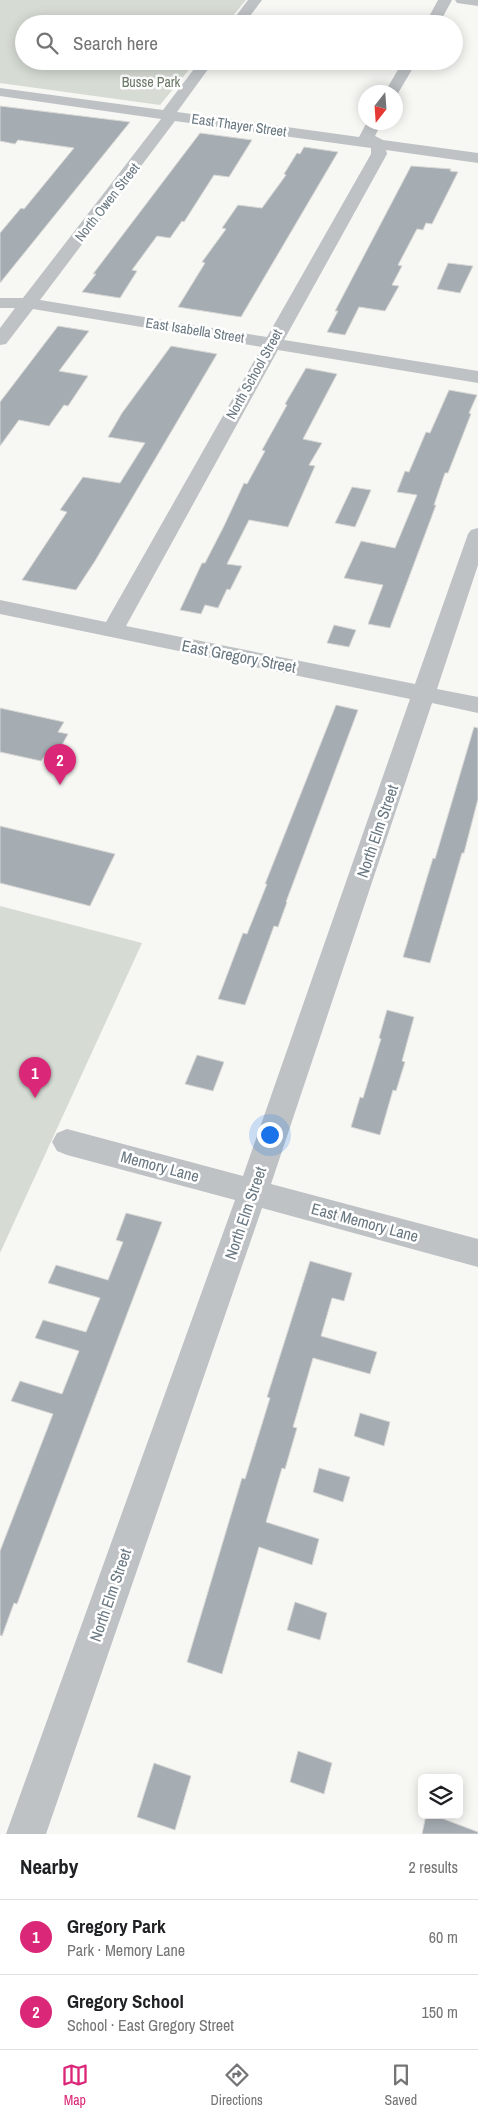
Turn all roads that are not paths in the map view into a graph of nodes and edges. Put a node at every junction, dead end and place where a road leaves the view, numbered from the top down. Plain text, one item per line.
1 (255, 0) edge
2 (445, 0) edge
3 (462, 0) edge
4 (478, 2) edge
5 (244, 15) edge
6 (437, 15) edge
7 (200, 70) edge
8 (405, 70) edge
9 (396, 85) edge
10 (0, 92) edge
11 (170, 116) junction
12 (371, 130) edge
13 (378, 144) junction
14 (478, 158) edge
15 (0, 303) edge
16 (29, 303) junction
17 (0, 340) edge
18 (271, 343) junction
19 (478, 377) edge
20 (478, 534) edge
21 (0, 607) edge
22 (112, 630) junction
23 (425, 694) junction
24 (478, 704) edge
25 (68, 1142) dead end
26 (252, 1191) junction
27 (478, 1253) edge
28 (26, 1834) edge

1 - 5 street
2 - 6 street
3 - 4 street
7 - 11 street, North Owen Street
8 - 9 street
10 - 11 street, East Thayer Street
11 - 13 street, East Thayer Street
11 - 16 street, North Owen Street
12 - 13 street
13 - 14 street, East Thayer Street
13 - 18 street, North School Street
15 - 16 street, East Isabella Street
16 - 17 street, North Owen Street
16 - 18 street, East Isabella Street
18 - 19 street, East Isabella Street
18 - 22 street, North School Street
20 - 23 street, North Elm Street
21 - 22 street, East Gregory Street
22 - 23 street, East Gregory Street
23 - 24 street, East Gregory Street
23 - 26 street, North Elm Street
25 - 26 street, Memory Lane
26 - 27 street, East Memory Lane
26 - 28 street, North Elm Street

